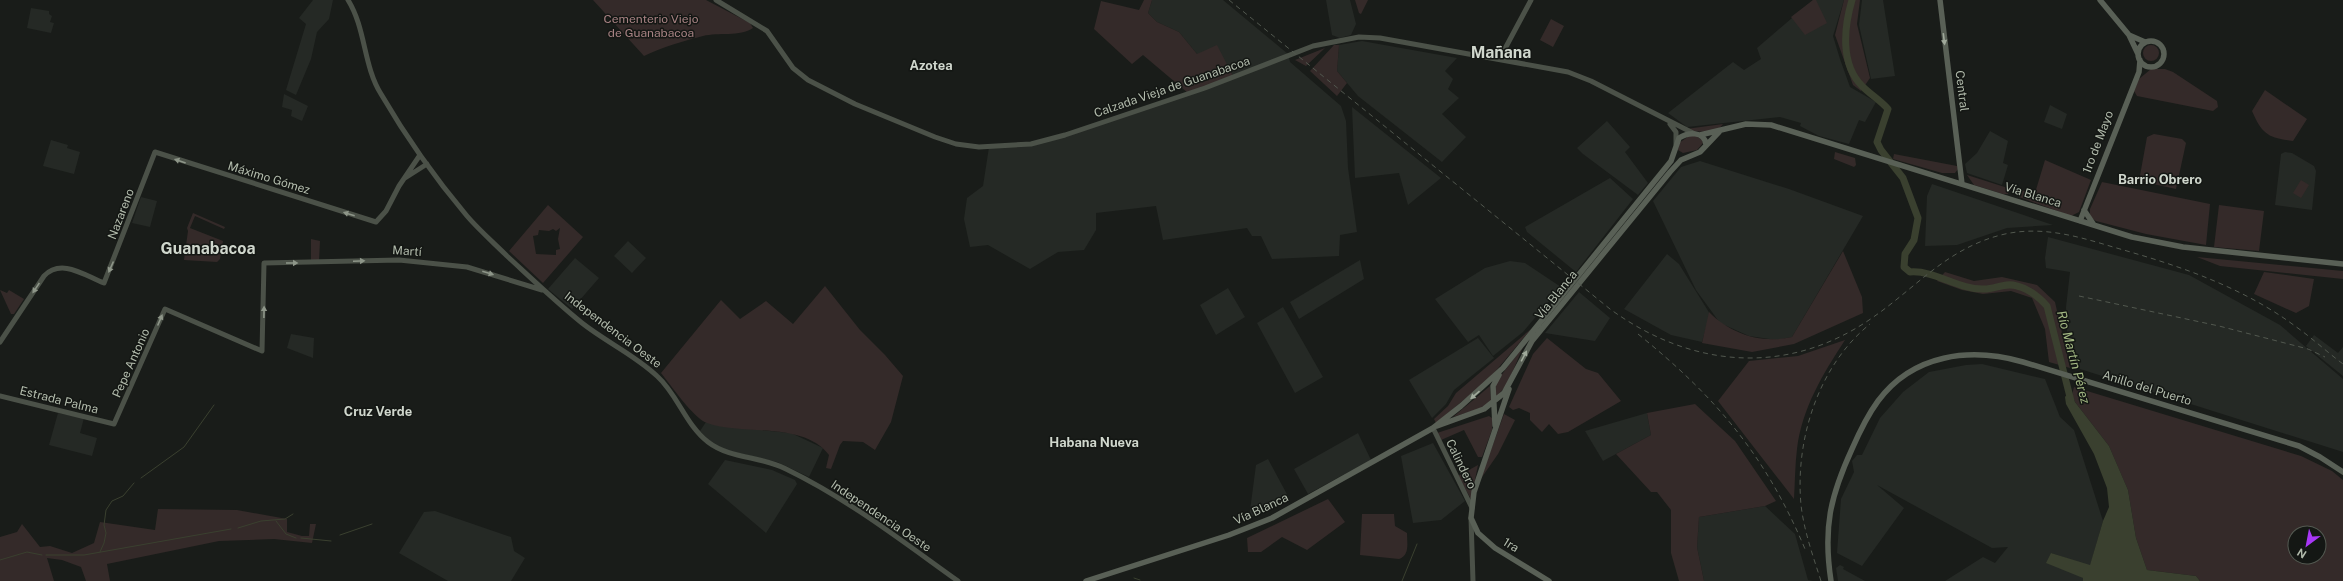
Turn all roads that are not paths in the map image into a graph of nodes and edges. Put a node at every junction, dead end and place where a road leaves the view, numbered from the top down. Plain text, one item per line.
1 (348, 0) edge
2 (716, 0) edge
3 (1531, 0) edge
4 (1940, 0) edge
5 (2100, 0) edge
6 (2129, 35) junction
7 (2145, 42) junction
8 (2139, 57) junction
9 (1500, 58) junction
10 (2150, 66) junction
11 (2139, 72) junction
12 (1665, 119) junction
13 (1723, 130) junction
14 (1693, 133) junction
15 (1700, 135) junction
16 (1706, 144) junction
17 (1676, 148) junction
18 (156, 152) joint
19 (420, 155) junction
20 (1687, 158) junction
21 (427, 164) junction
22 (1961, 170) junction
23 (405, 178) junction
24 (1947, 180) junction
25 (1962, 184) junction
26 (2084, 210) junction
27 (2080, 222) junction
28 (2099, 228) junction
29 (2343, 264) edge
30 (545, 291) junction
31 (165, 309) joint
32 (0, 342) edge
33 (1503, 368) junction
34 (1511, 382) junction
35 (0, 396) edge
36 (1494, 403) junction
37 (1484, 409) junction
38 (1494, 417) junction
39 (114, 424) joint
40 (1433, 428) junction
41 (1495, 428) junction
42 (2343, 472) edge
43 (1472, 508) junction
44 (1471, 518) junction
45 (958, 581) edge
46 (1086, 581) edge
47 (1472, 581) edge
48 (1549, 581) edge
49 (1831, 581) edge

1 - 19 main road, Independencia Oeste
2 - 9 main road, Calzada Vieja de Guanabacoa
3 - 9 main road
4 -> 22 main road, Central
5 - 6 main road
6 - 7 main road
6 - 8 main road
7 - 8 main road
7 - 10 main road
8 - 10 main road
8 - 11 main road, 1ro de Mayo
9 - 12 main road, Calzada Vieja de Guanabacoa
10 - 11 main road
11 - 26 main road, 1ro de Mayo
12 - 14 main road, Calzada Vieja de Guanabacoa
12 - 17 main road
13 - 15 main road, Vía Blanca
13 - 16 main road, Vía Blanca
13 - 24 main road, Vía Blanca
14 - 15 main road
14 - 17 main road
15 - 16 main road
16 - 20 main road
17 - 20 main road
17 - 33 main road, Vía Blanca
23 -> 18 main road, Máximo Gómez
18 -> 32 main road, Nazareno
19 - 21 main road, Independencia Oeste
19 - 23 main road
34 -> 20 main road, Vía Blanca
21 - 23 main road
21 - 30 main road, Independencia Oeste
22 - 24 main road
22 - 25 main road, Central
24 - 25 main road, Vía Blanca
25 - 27 main road, Vía Blanca
26 - 27 main road, 1ro de Mayo
26 - 28 main road
27 - 28 main road, Vía Blanca
28 - 29 main road, Vía Blanca
31 -> 30 main road, Martí
30 - 45 main road, Independencia Oeste
39 -> 31 main road, Pepe Antonio
33 - 36 main road
33 -> 40 main road, Vía Blanca
34 - 36 main road, Vía Blanca
34 - 41 main road
35 - 39 main road, Estrada Palma
36 - 37 main road, Vía Blanca
36 - 38 main road
37 - 38 main road
37 - 40 main road, Vía Blanca
38 - 41 main road
40 - 43 main road, Calindero
40 - 46 main road, Vía Blanca
41 - 43 main road
42 - 49 main road, Anillo del Puerto
43 - 44 main road
44 - 47 main road
44 - 48 main road, 1ra

